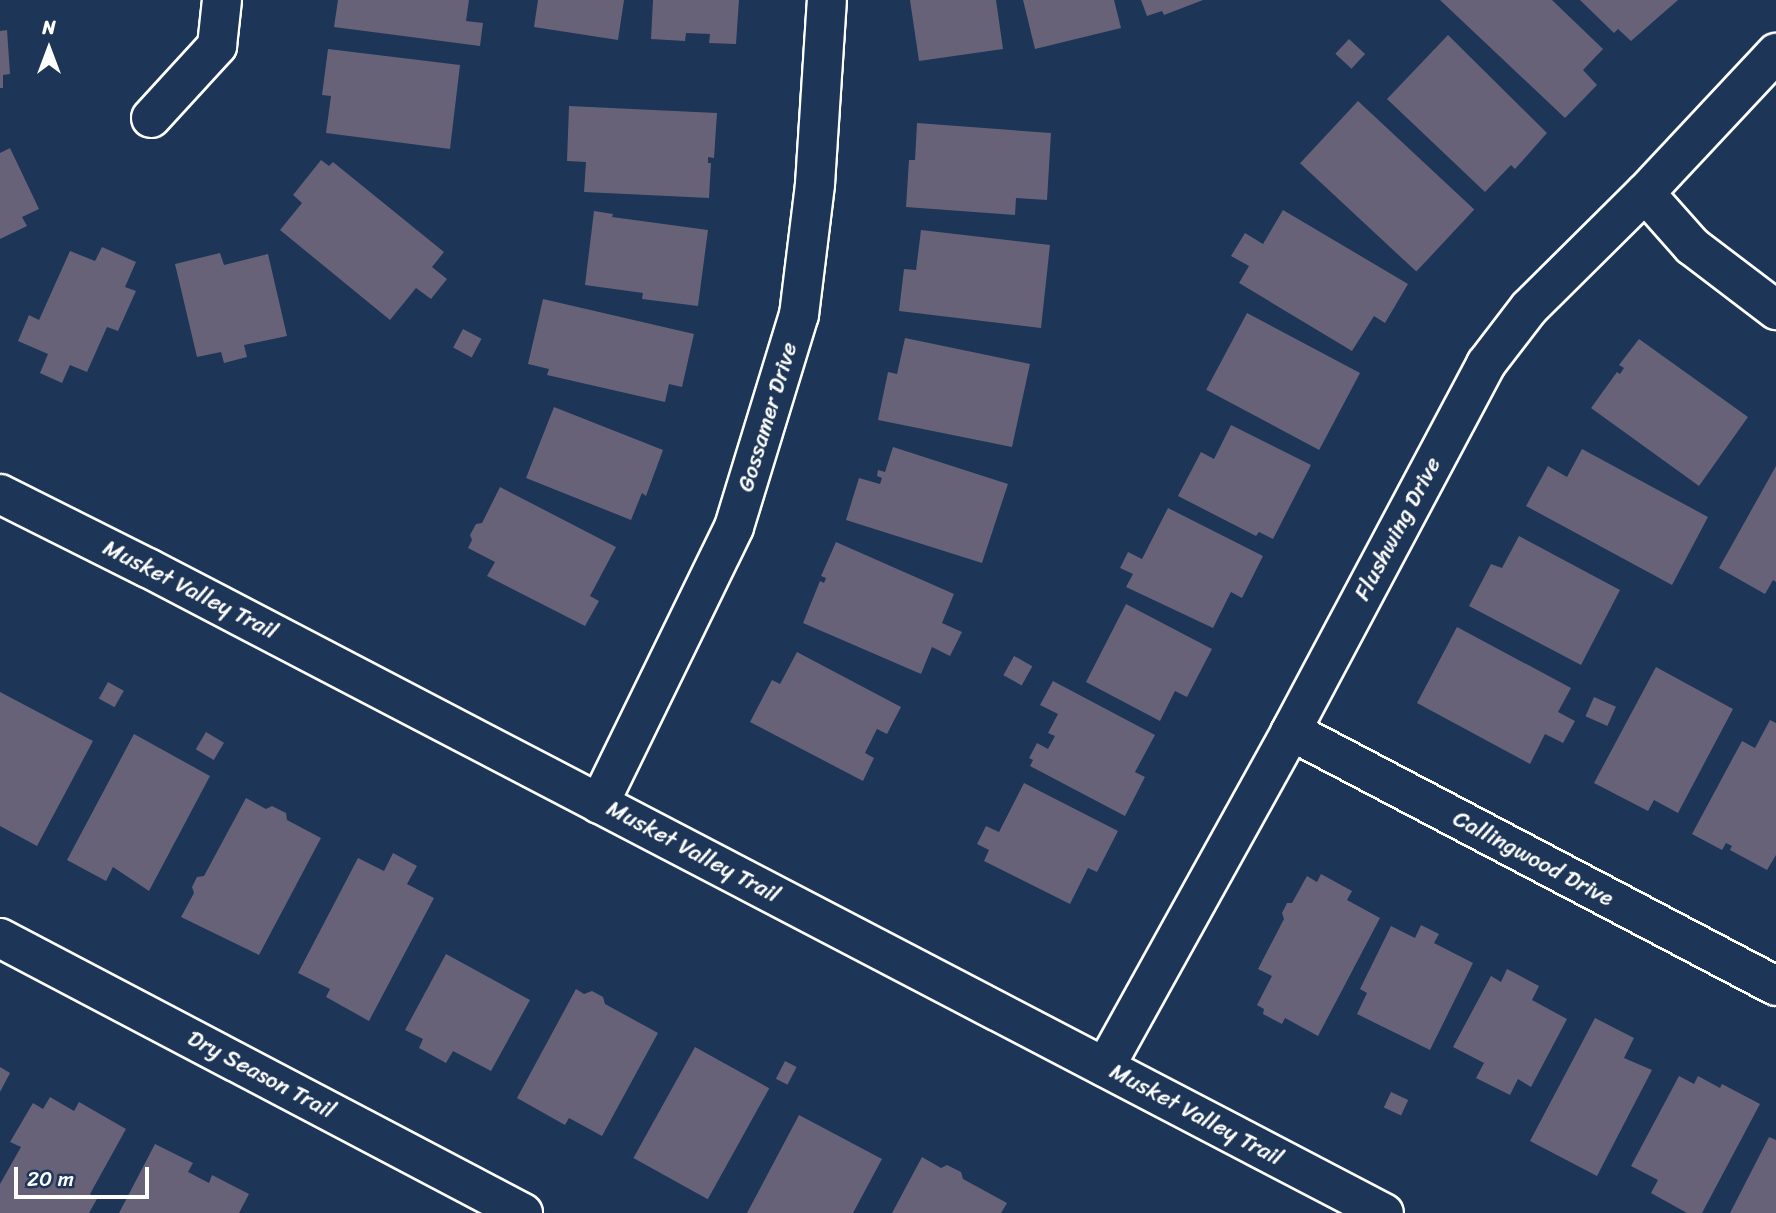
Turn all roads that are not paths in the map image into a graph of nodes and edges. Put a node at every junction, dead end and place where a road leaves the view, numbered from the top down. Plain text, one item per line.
1 (222, 0) edge
2 (827, 0) edge
3 (1776, 53) edge
4 (150, 118) dead end
5 (1645, 193) junction
6 (1776, 310) edge
7 (0, 494) edge
8 (1290, 732) junction
9 (599, 804) junction
10 (0, 938) edge
11 (1776, 986) edge
12 (1105, 1067) junction
13 (523, 1213) edge
14 (1383, 1213) edge

1 - 4 street
2 - 9 street, Gossamer Drive
3 - 5 street, Flushwing Drive
5 - 6 street
5 - 8 street, Flushwing Drive
7 - 9 street, Musket Valley Trail
8 - 11 street, Callingwood Drive
8 - 12 street, Flushwing Drive
9 - 12 street, Musket Valley Trail
10 - 13 street, Dry Season Trail
12 - 14 street, Musket Valley Trail

